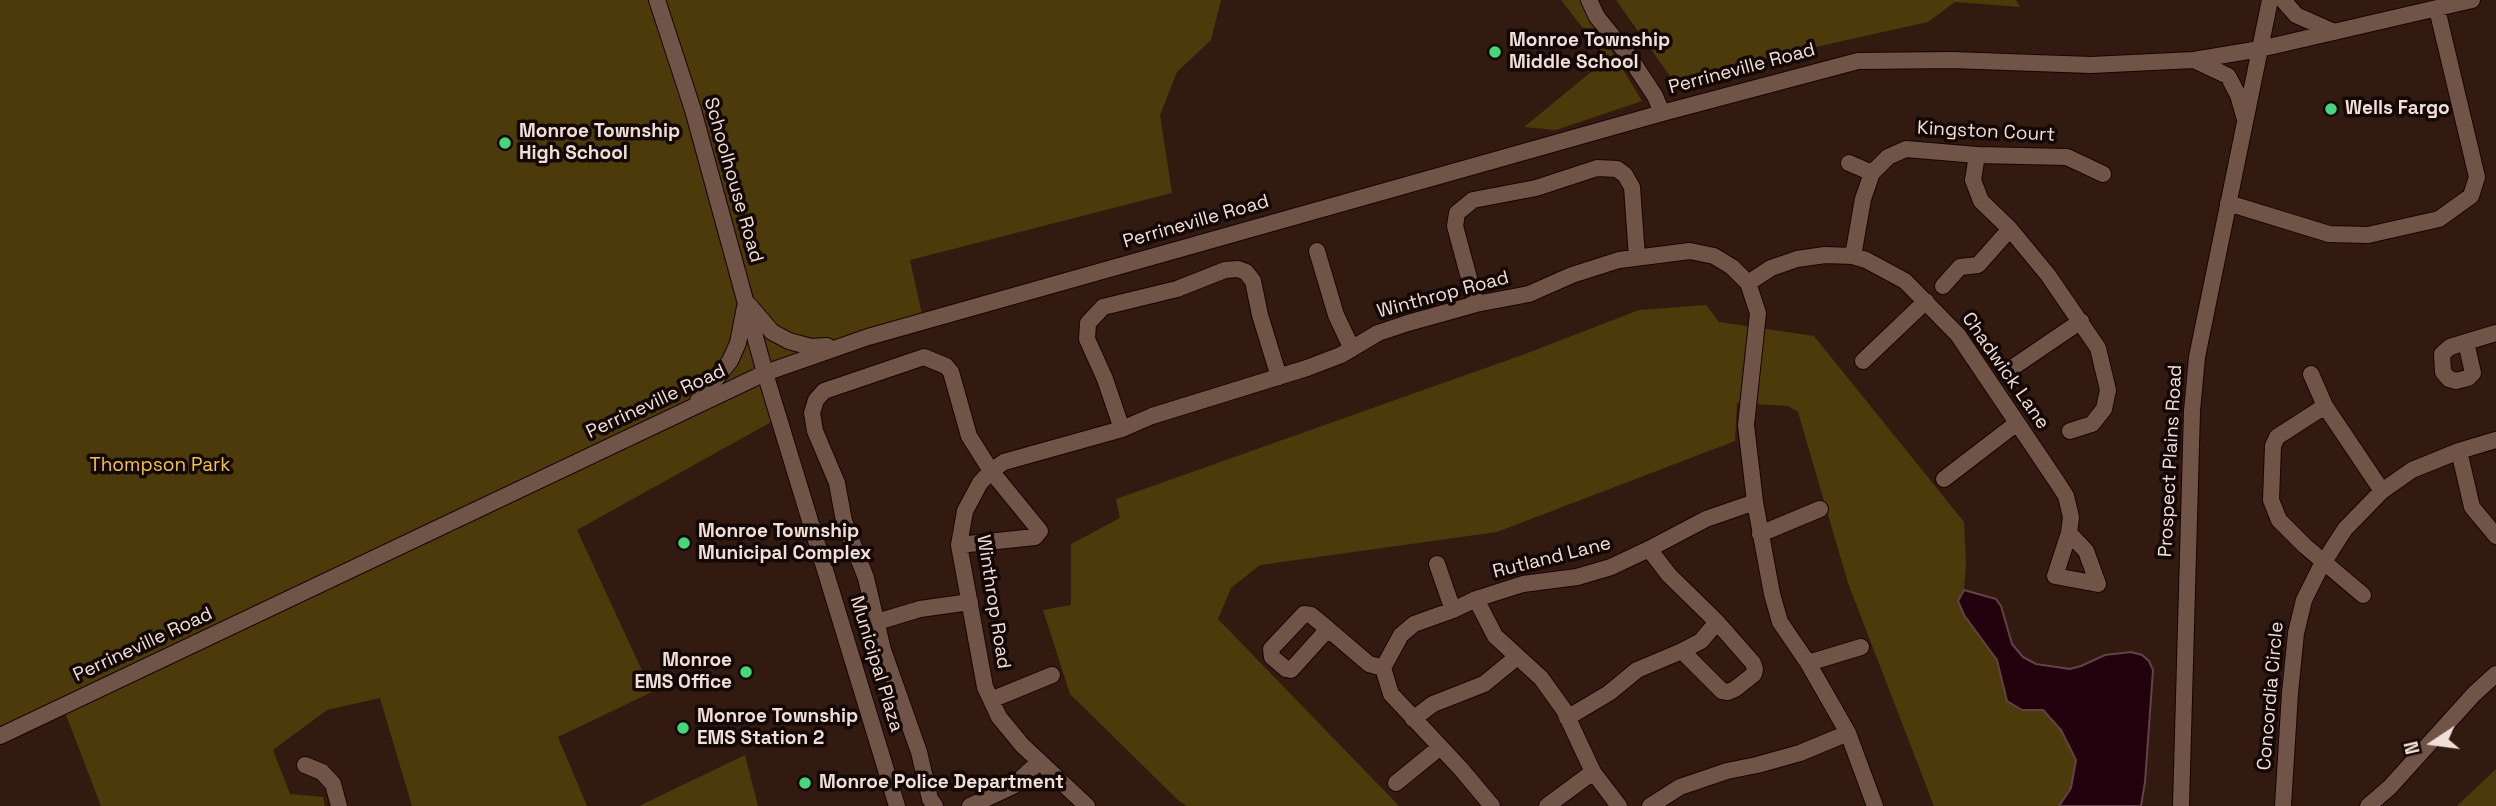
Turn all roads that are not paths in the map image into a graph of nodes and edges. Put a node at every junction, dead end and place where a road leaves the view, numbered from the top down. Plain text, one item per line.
1 (657, 0) edge
2 (1589, 0) edge
3 (2270, 0) edge
4 (2283, 0) edge
5 (2472, 0) edge
6 (2437, 9) junction
7 (2333, 32) junction
8 (2259, 49) junction
9 (2194, 60) junction
10 (1661, 113) junction
11 (2245, 119) junction
12 (1977, 155) junction
13 (1849, 163) dead end
14 (1872, 173) junction
15 (2104, 174) dead end
16 (2228, 203) junction
17 (2010, 229) junction
18 (1317, 251) dead end
19 (1853, 256) junction
20 (1637, 257) junction
21 (1748, 283) junction
22 (1943, 286) dead end
23 (745, 301) junction
24 (1926, 301) junction
25 (1476, 304) junction
26 (2081, 321) junction
27 (2496, 333) edge
28 (2466, 342) dead end
29 (840, 346) junction
30 (1352, 349) junction
31 (1863, 361) dead end
32 (2006, 372) dead end
33 (765, 373) junction
34 (2311, 374) dead end
35 (1279, 377) junction
36 (2325, 407) junction
37 (690, 409) junction
38 (2017, 423) junction
39 (1122, 429) junction
40 (2070, 431) dead end
41 (2496, 440) edge
42 (2459, 451) junction
43 (992, 471) junction
44 (1944, 479) dead end
45 (2382, 491) junction
46 (1755, 502) junction
47 (1820, 509) dead end
48 (2069, 533) dead end
49 (1760, 534) junction
50 (2496, 536) edge
51 (959, 545) junction
52 (1649, 549) junction
53 (2323, 562) junction
54 (1437, 564) dead end
55 (2363, 595) dead end
56 (1476, 599) junction
57 (970, 602) junction
58 (1454, 610) junction
59 (877, 622) junction
60 (1717, 622) junction
61 (1328, 629) dead end
62 (1861, 648) dead end
63 (1682, 651) junction
64 (1517, 657) junction
65 (1808, 663) junction
66 (1383, 668) junction
67 (2496, 674) edge
68 (1052, 675) dead end
69 (991, 700) junction
70 (1567, 718) junction
71 (1413, 719) junction
72 (1848, 733) junction
73 (0, 736) edge
74 (1439, 747) junction
75 (1039, 762) junction
76 (2182, 763) junction
77 (305, 765) dead end
78 (1592, 772) junction
79 (1396, 783) dead end
80 (339, 806) edge
81 (897, 806) edge
82 (934, 806) edge
83 (970, 806) edge
84 (1087, 806) edge
85 (1492, 806) edge
86 (1547, 806) edge
87 (1619, 806) edge
88 (1650, 806) edge
89 (1875, 806) edge
90 (2169, 806) edge
91 (2181, 806) edge
92 (2192, 806) edge
93 (2283, 806) edge
94 (2368, 806) edge

1 - 23 street, Schoolhouse Road
2 - 10 street
3 - 8 street, Prospect Plains Road
4 - 7 street
5 - 6 street, Perrineville Road
6 - 7 street, Perrineville Road
6 - 16 street
7 - 8 street, Perrineville Road
8 - 9 street, Perrineville Road
8 - 11 street, Prospect Plains Road
9 - 10 street, Perrineville Road
9 - 11 street
10 - 29 street, Perrineville Road
11 - 16 street, Prospect Plains Road
12 - 14 street, Kingston Court
12 - 15 street, Kingston Court
12 - 17 street
13 - 14 street
14 - 19 street
16 - 76 street, Prospect Plains Road
17 - 22 street
17 - 26 street
18 - 30 street
19 - 21 street, Chadwick Lane
19 - 24 street, Chadwick Lane
20 - 21 street, Winthrop Road
20 - 25 street, Winthrop Road
20 - 25 street
21 - 46 street
23 - 29 street
23 - 33 street, Schoolhouse Road
23 - 37 street
24 - 31 street
24 - 38 street, Chadwick Lane
25 - 30 street, Winthrop Road
26 - 32 street
26 - 40 street
27 - 28 street
29 - 33 street, Perrineville Road
30 - 35 street, Winthrop Road
33 - 37 street, Perrineville Road
33 - 81 street, Municipal Plaza
34 - 36 street
35 - 39 street, Winthrop Road
35 - 39 street
36 - 45 street
36 - 53 street
37 - 73 street, Perrineville Road
38 - 44 street
38 - 48 street, Chadwick Lane
39 - 43 street, Winthrop Road
41 - 42 street, Concordia Circle
42 - 45 street, Concordia Circle
42 - 50 street
43 - 51 street, Winthrop Road
43 - 51 street
43 - 59 street
45 - 53 street, Concordia Circle
46 - 49 street
46 - 52 street, Rutland Lane
47 - 49 street
49 - 65 street
51 - 57 street, Winthrop Road
52 - 56 street, Rutland Lane
52 - 60 street
53 - 55 street
53 - 93 street, Concordia Circle
54 - 58 street
56 - 58 street, Rutland Lane
56 - 64 street
57 - 59 street
57 - 69 street, Winthrop Road
58 - 66 street, Rutland Lane
59 - 82 street
60 - 63 street
60 - 63 street
61 - 66 street
62 - 65 street
63 - 70 street
64 - 70 street
64 - 71 street
65 - 72 street
66 - 71 street
67 - 94 street
68 - 69 street
69 - 75 street, Winthrop Road
70 - 78 street
71 - 74 street
72 - 88 street
72 - 89 street
74 - 79 street
74 - 85 street
75 - 83 street
75 - 84 street, Winthrop Road
76 - 90 street
76 - 91 street, Prospect Plains Road
76 - 92 street
77 - 80 street
78 - 86 street
78 - 87 street

